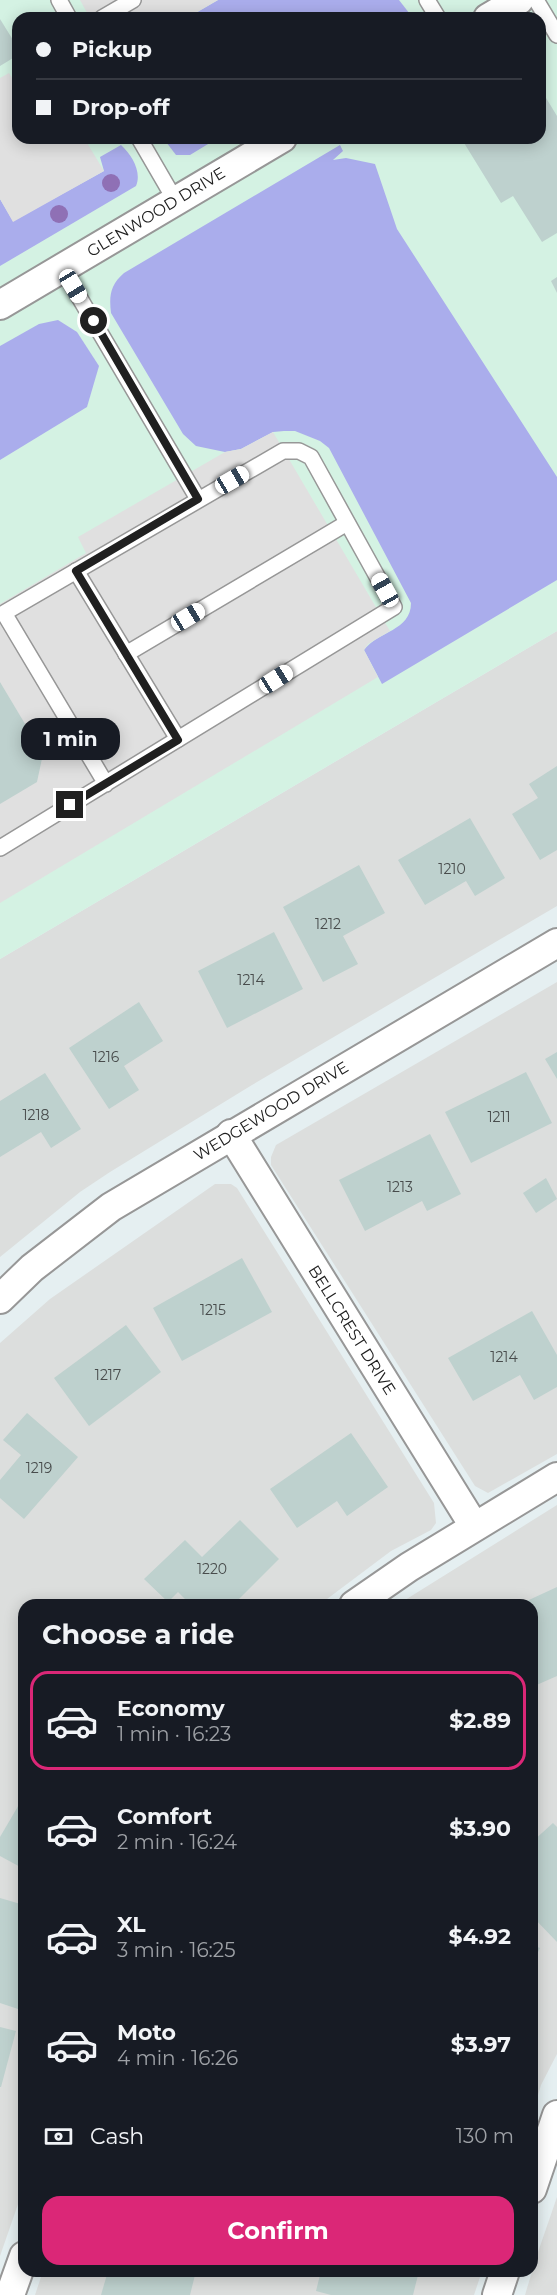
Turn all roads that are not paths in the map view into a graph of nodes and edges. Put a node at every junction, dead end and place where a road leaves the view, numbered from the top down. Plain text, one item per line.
1 (134, 0) edge
2 (519, 0) edge
3 (113, 12) edge
4 (498, 12) edge
5 (546, 16) edge
6 (557, 34) edge
7 (143, 144) edge
8 (272, 144) edge
9 (175, 200) junction
10 (62, 268) junction
11 (0, 305) edge
12 (198, 499) junction
13 (347, 523) junction
14 (76, 571) junction
15 (126, 654) junction
16 (178, 740) junction
17 (106, 783) junction
18 (0, 848) edge
19 (557, 943) edge
20 (231, 1134) junction
21 (0, 1299) edge
22 (557, 1477) edge
23 (474, 1526) junction
24 (363, 1599) edge
25 (557, 2115) edge
26 (538, 2170) edge
27 (18, 2273) edge
28 (503, 2277) edge
29 (10, 2295) edge
30 (497, 2295) edge

1 - 3 lane
2 - 4 street
5 - 6 lane
7 - 9 lane
8 - 9 street, GLENWOOD DRIVE
9 - 10 street, GLENWOOD DRIVE
10 - 11 street, GLENWOOD DRIVE
10 - 12 lane
12 - 13 lane
12 - 14 lane
13 - 15 lane
13 - 16 lane
14 - 15 lane
14 - 17 lane
15 - 16 lane
16 - 17 lane
17 - 18 lane
19 - 20 street, WEDGEWOOD DRIVE
20 - 21 street, WEDGEWOOD DRIVE
20 - 23 street, BELLCREST DRIVE
22 - 23 street
23 - 24 street
25 - 26 street
27 - 29 street
28 - 30 street

